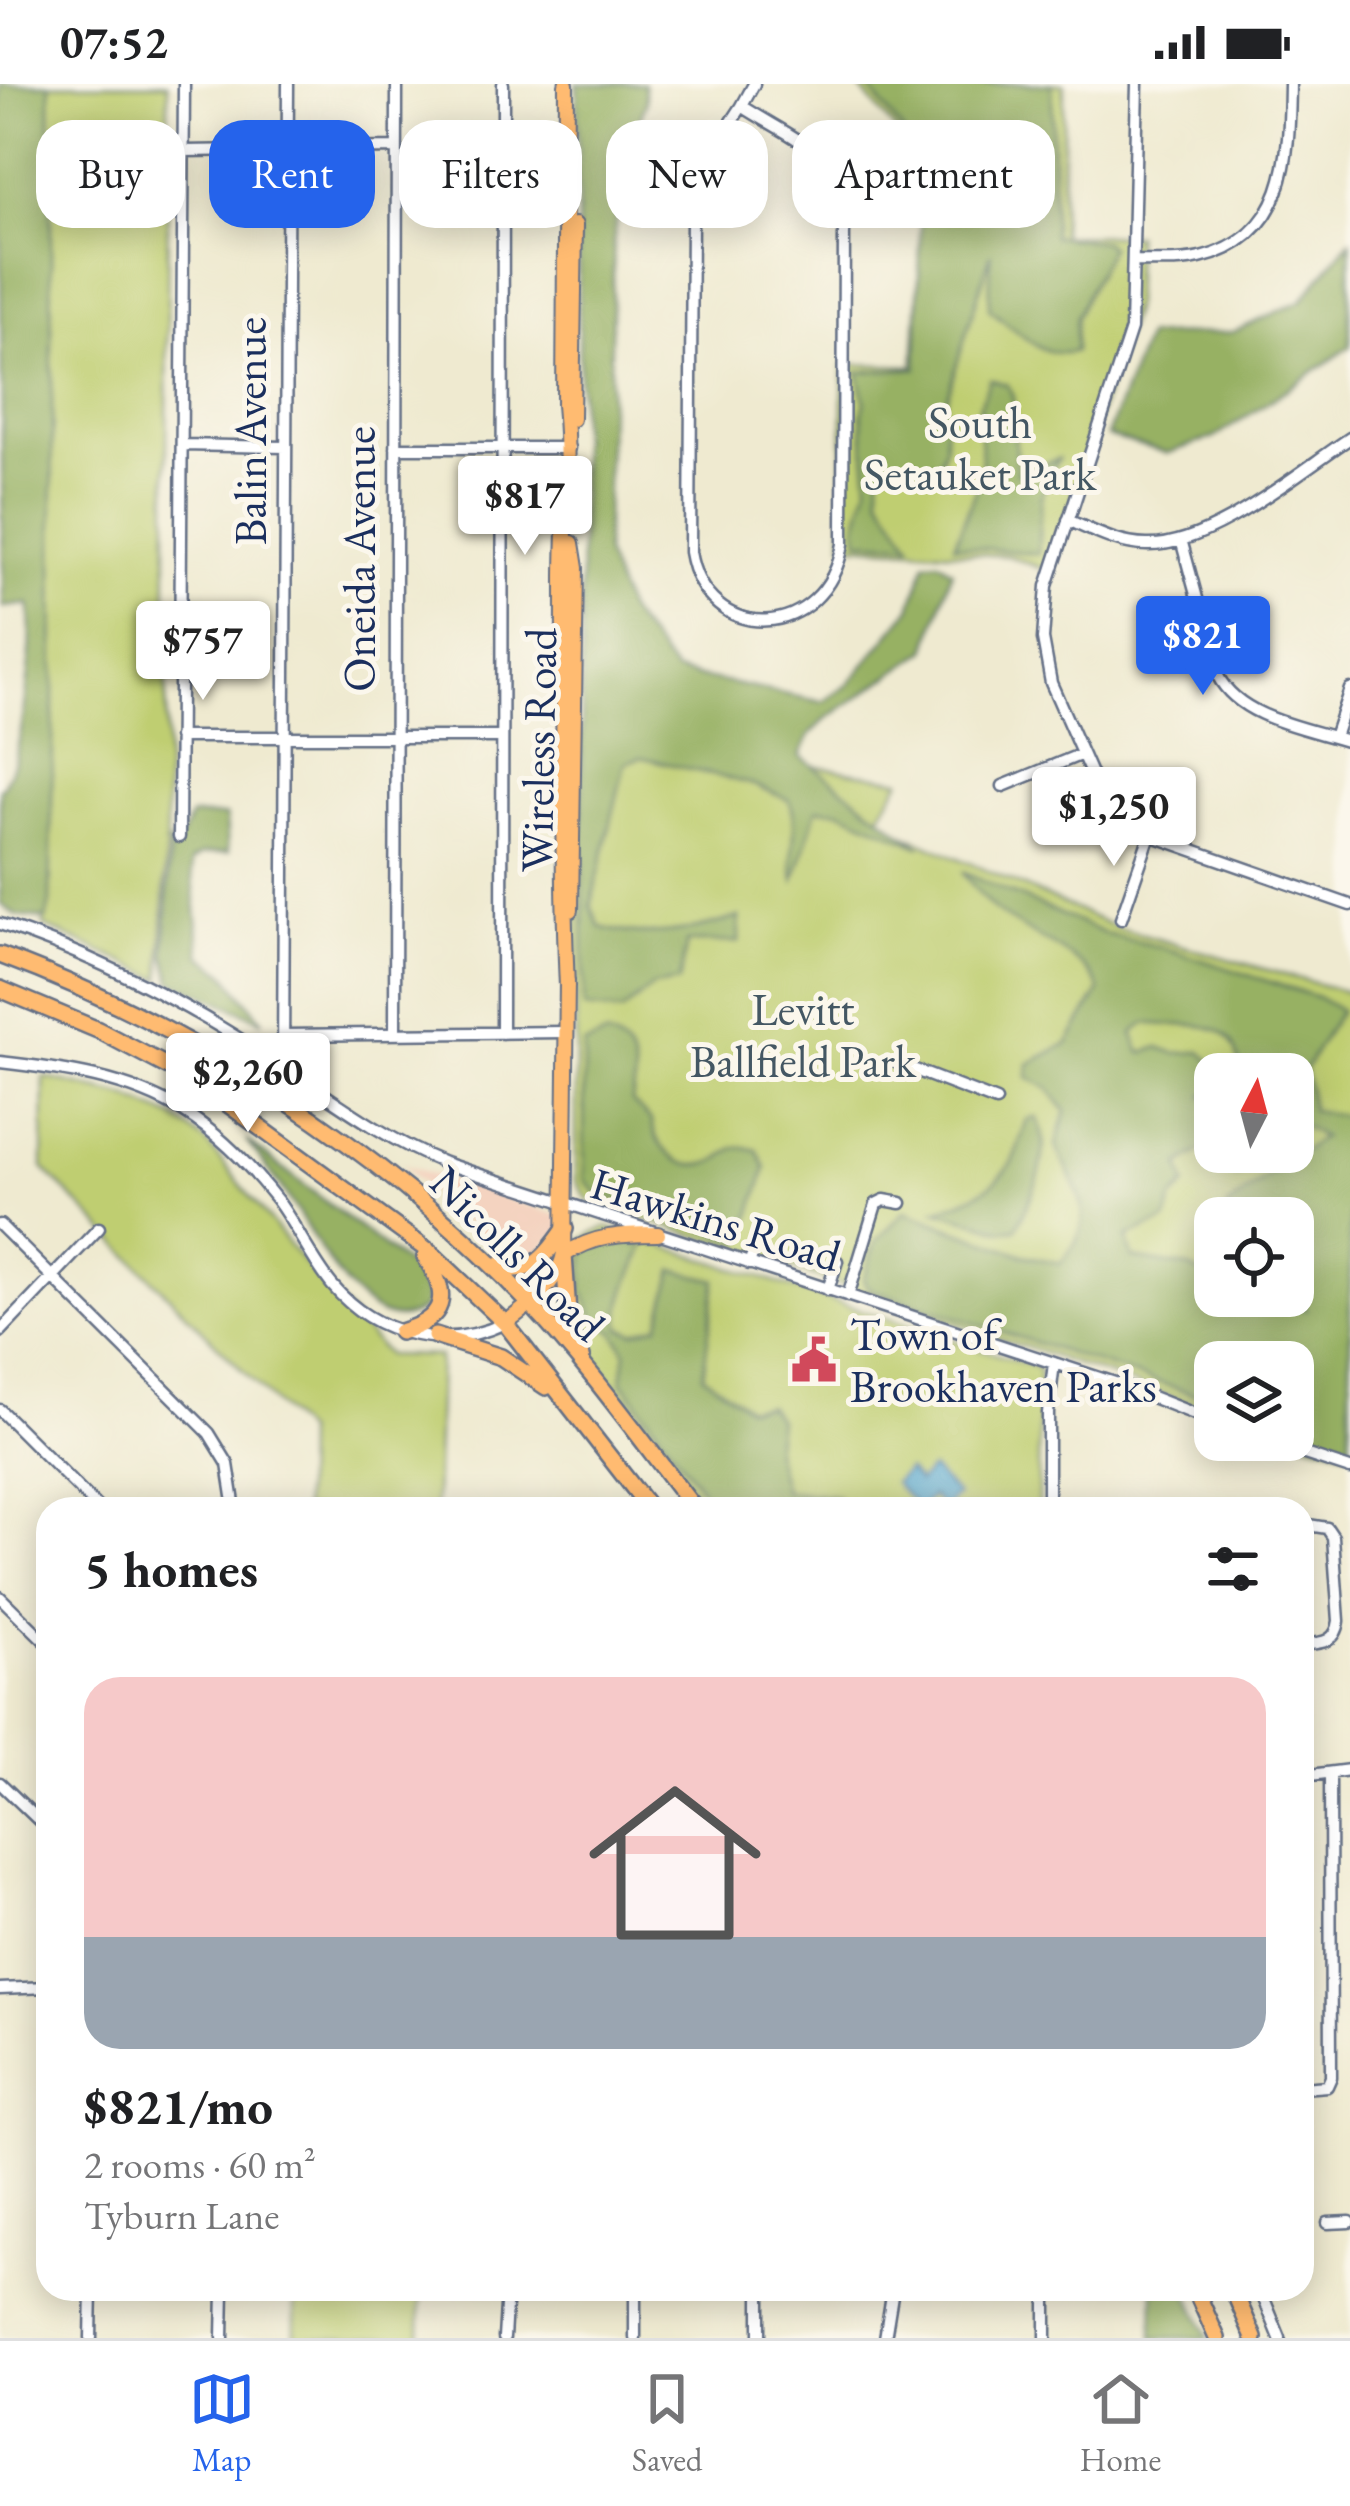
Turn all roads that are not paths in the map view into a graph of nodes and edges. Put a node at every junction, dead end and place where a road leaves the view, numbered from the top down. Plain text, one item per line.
1 (184, 84) edge
2 (288, 84) edge
3 (397, 84) edge
4 (503, 84) edge
5 (566, 84) edge
6 (575, 84) edge
7 (754, 84) edge
8 (1137, 84) edge
9 (1290, 84) edge
10 (742, 106) junction
11 (184, 120) edge
12 (288, 120) edge
13 (375, 148) edge
14 (396, 148) junction
15 (183, 228) edge
16 (287, 228) edge
17 (1135, 261) junction
18 (1350, 438) edge
19 (182, 446) junction
20 (286, 447) junction
21 (396, 448) junction
22 (502, 448) junction
23 (569, 448) junction
24 (1067, 520) junction
25 (1182, 543) junction
26 (1350, 689) edge
27 (179, 737) junction
28 (285, 737) junction
29 (394, 737) junction
30 (501, 737) junction
31 (1334, 737) junction
32 (1350, 742) edge
33 (1082, 754) junction
34 (1003, 786) dead end
35 (1150, 836) junction
36 (178, 837) dead end
37 (1350, 905) edge
38 (1121, 919) dead end
39 (0, 924) edge
40 (0, 955) edge
41 (0, 989) edge
42 (566, 1032) junction
43 (502, 1033) junction
44 (394, 1034) junction
45 (283, 1035) junction
46 (0, 1062) edge
47 (897, 1063) dead end
48 (283, 1066) junction
49 (996, 1101) dead end
50 (901, 1203) dead end
51 (566, 1204) junction
52 (0, 1225) edge
53 (100, 1228) dead end
54 (565, 1229) junction
55 (658, 1234) junction
56 (760, 1234) dead end
57 (414, 1240) junction
58 (564, 1255) junction
59 (488, 1261) junction
60 (837, 1261) dead end
61 (749, 1264) junction
62 (52, 1277) junction
63 (828, 1290) junction
64 (848, 1296) junction
65 (531, 1304) junction
66 (505, 1323) junction
67 (0, 1332) edge
68 (400, 1332) junction
69 (435, 1336) junction
70 (1054, 1364) junction
71 (587, 1371) junction
72 (567, 1404) junction
73 (0, 1410) edge
74 (1194, 1414) edge
75 (1314, 1457) edge
76 (1350, 1469) edge
77 (87, 1497) edge
78 (233, 1497) edge
79 (641, 1497) edge
80 (686, 1497) edge
81 (1048, 1497) edge
82 (1314, 1526) edge
83 (0, 1597) edge
84 (36, 1632) edge
85 (1314, 1643) edge
86 (1350, 1770) edge
87 (1330, 1774) junction
88 (1314, 1775) edge
89 (0, 1783) edge
90 (36, 1818) edge
91 (36, 1988) edge
92 (0, 1989) edge
93 (1314, 2088) edge
94 (1350, 2222) edge
95 (1328, 2223) dead end
96 (92, 2301) edge
97 (224, 2301) edge
98 (507, 2301) edge
99 (635, 2301) edge
100 (760, 2301) edge
101 (891, 2301) edge
102 (1046, 2301) edge
103 (1200, 2301) edge
104 (1238, 2301) edge
105 (1265, 2301) edge
106 (92, 2338) edge
107 (223, 2338) edge
108 (504, 2338) edge
109 (634, 2338) edge
110 (760, 2338) edge
111 (885, 2338) edge
112 (1046, 2338) edge
113 (1217, 2338) edge
114 (1254, 2338) edge
115 (1280, 2338) edge

1 - 11 street
2 - 12 street, Balin Avenue
3 - 14 street, Oneida Avenue
4 - 22 street
5 - 23 main road, Wireless Road
6 - 23 main road, Wireless Road
7 - 10 street
8 - 17 street
9 - 17 street
10 - 10 street
13 - 14 street
14 - 21 street, Oneida Avenue
15 - 19 street
16 - 20 street, Balin Avenue
17 - 24 street
18 - 25 street
19 - 20 street
19 - 27 street
20 - 28 street, Balin Avenue
21 - 22 street
21 - 29 street, Oneida Avenue
22 - 23 street
22 - 30 street
23 - 42 main road, Wireless Road
24 - 25 street
24 - 33 street
25 - 31 street
26 - 31 street
27 - 28 street
27 - 36 street
28 - 29 street
28 - 45 street, Balin Avenue
29 - 30 street
29 - 44 street, Oneida Avenue
30 - 43 street
31 - 32 street
33 - 34 street
33 - 35 street
35 - 37 street
35 - 38 street
39 - 48 street
40 - 59 highway, Nicolls Road
41 - 57 highway, Nicolls Road
42 - 43 street
42 - 51 main road, Wireless Road
43 - 44 street
44 - 45 street
45 - 48 street, Balin Avenue
46 - 68 street, Hawkins Road
47 - 49 street
48 - 51 street
50 - 64 street
51 - 54 main road, Hawkins Road
51 - 55 street, Hawkins Road
52 - 62 street
53 - 62 street
54 - 58 main road, Hawkins Road
54 - 59 highway
55 - 58 main road
55 - 61 street, Hawkins Road
56 - 61 street
57 - 66 highway, Nicolls Road
57 - 68 highway
58 - 65 main road, Hawkins Road
58 - 71 highway
59 - 65 highway, Nicolls Road
60 - 63 street
61 - 63 street, Hawkins Road
62 - 67 street
62 - 78 street
63 - 64 street, Hawkins Road
64 - 70 street, Hawkins Road
65 - 66 main road, Hawkins Road
65 - 71 highway, Nicolls Road
66 - 69 street, Hawkins Road
66 - 72 highway, Nicolls Road
68 - 69 street, Hawkins Road
69 - 72 highway
70 - 74 street, Hawkins Road
70 - 81 street
71 - 80 highway, Nicolls Road
72 - 79 highway, Nicolls Road
73 - 77 street
75 - 76 street
82 - 85 street
83 - 84 street
86 - 87 street
87 - 88 street
87 - 93 street
89 - 90 street
91 - 92 street
94 - 95 street
96 - 106 street
97 - 107 street
98 - 108 street
99 - 109 street
100 - 110 street
101 - 111 street
102 - 112 street
103 - 113 highway
104 - 114 highway
105 - 115 street

